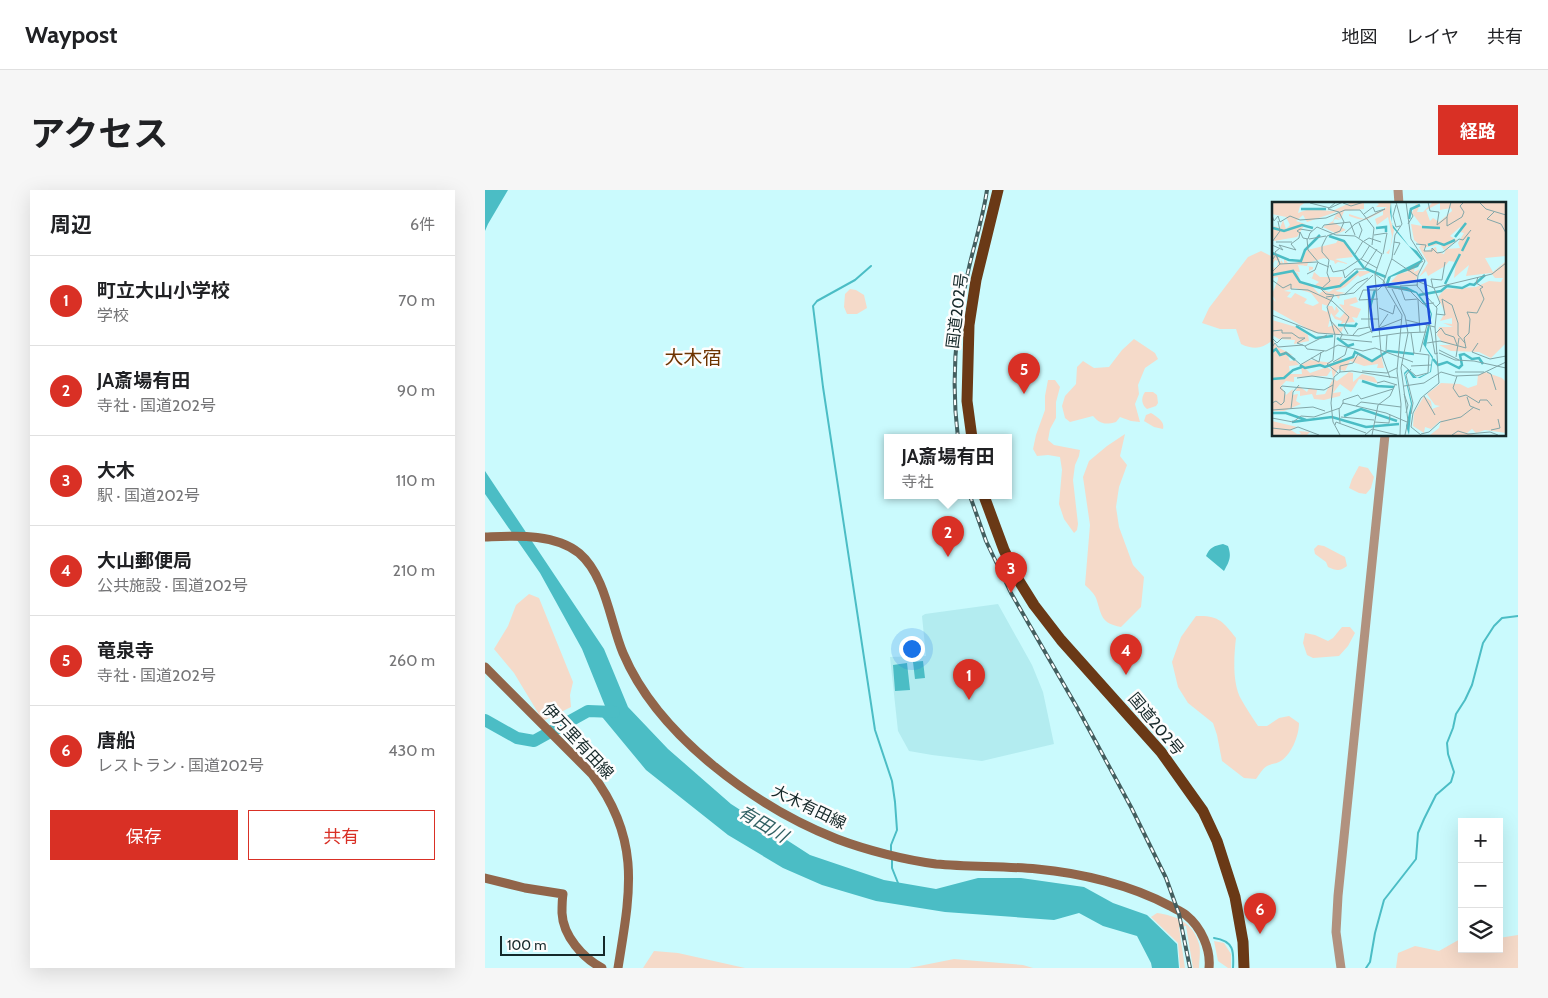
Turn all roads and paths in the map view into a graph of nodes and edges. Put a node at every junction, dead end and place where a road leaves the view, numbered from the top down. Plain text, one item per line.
1 (998, 190) edge
2 (971, 434) edge
3 (1385, 436) edge
4 (985, 499) edge
5 (485, 537) edge
6 (485, 667) edge
7 (485, 878) edge
8 (602, 968) edge
9 (618, 968) edge
10 (1209, 968) edge
11 (1243, 968) edge
12 (1341, 968) edge

1 - 2 highway, 国道202号
3 - 12 street
4 - 11 highway, 国道202号
5 - 10 main road, 大木有田線
6 - 9 main road, 伊万里有田線
7 - 8 main road

